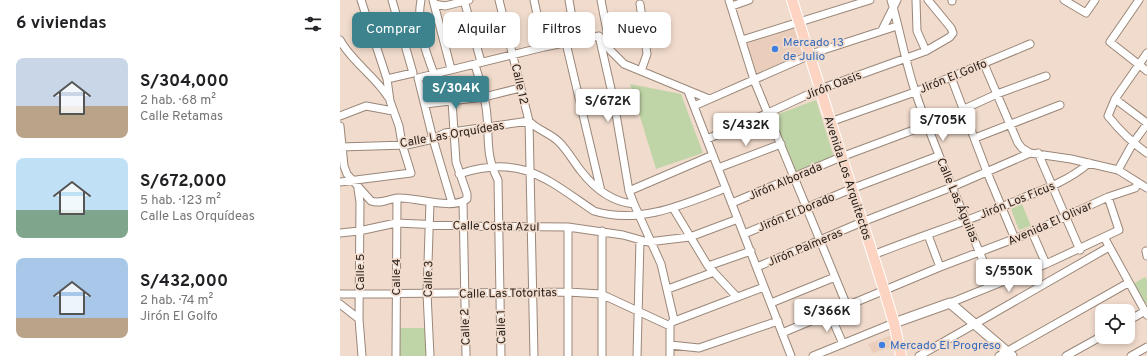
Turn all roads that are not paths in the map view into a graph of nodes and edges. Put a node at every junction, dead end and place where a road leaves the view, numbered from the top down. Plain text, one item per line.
1 (361, 0) edge
2 (392, 0) edge
3 (421, 0) edge
4 (466, 0) edge
5 (499, 0) edge
6 (534, 0) edge
7 (568, 0) edge
8 (749, 0) edge
9 (792, 0) edge
10 (870, 0) edge
11 (891, 0) edge
12 (897, 0) edge
13 (916, 0) edge
14 (928, 0) edge
15 (1064, 0) edge
16 (1095, 0) edge
17 (1139, 0) edge
18 (602, 1) edge
19 (862, 1) edge
20 (433, 2) edge
21 (731, 3) edge
22 (640, 4) dead end
23 (894, 8) junction
24 (537, 12) edge
25 (570, 12) edge
26 (799, 22) junction
27 (897, 26) junction
28 (882, 30) junction
29 (599, 36) junction
30 (595, 37) edge
31 (340, 40) edge
32 (742, 40) junction
33 (1030, 44) dead end
34 (540, 48) edge
35 (567, 48) edge
36 (611, 51) junction
37 (926, 52) junction
38 (1147, 53) edge
39 (513, 55) junction
40 (809, 55) junction
41 (904, 59) junction
42 (478, 63) junction
43 (984, 64) junction
44 (1138, 65) junction
45 (451, 69) junction
46 (641, 71) junction
47 (1147, 71) edge
48 (434, 74) junction
49 (415, 75) junction
50 (1046, 76) dead end
51 (951, 78) junction
52 (387, 79) junction
53 (754, 80) junction
54 (520, 88) junction
55 (820, 88) junction
56 (688, 90) junction
57 (915, 92) junction
58 (997, 94) junction
59 (484, 97) junction
60 (709, 99) junction
61 (1115, 99) junction
62 (390, 101) junction
63 (452, 101) junction
64 (614, 102) junction
65 (426, 104) junction
66 (1060, 105) dead end
67 (694, 106) junction
68 (582, 110) junction
69 (962, 110) junction
70 (393, 111) junction
71 (768, 113) junction
72 (340, 116) edge
73 (529, 121) junction
74 (830, 122) junction
75 (1147, 123) edge
76 (927, 125) junction
77 (340, 126) edge
78 (1010, 126) junction
79 (487, 127) junction
80 (454, 132) junction
81 (975, 138) junction
82 (433, 139) junction
83 (707, 139) junction
84 (402, 144) junction
85 (781, 144) junction
86 (1133, 144) junction
87 (341, 147) edge
88 (1030, 152) junction
89 (1038, 153) junction
90 (1147, 153) edge
91 (713, 155) junction
92 (938, 156) junction
93 (841, 157) junction
94 (1089, 163) junction
95 (491, 166) junction
96 (718, 168) junction
97 (1118, 170) junction
98 (530, 172) junction
99 (987, 172) junction
100 (459, 174) junction
101 (794, 177) junction
102 (352, 180) junction
103 (340, 182) edge
104 (1139, 183) junction
105 (1053, 186) junction
106 (952, 187) junction
107 (358, 188) junction
108 (726, 188) junction
109 (1147, 188) edge
110 (851, 189) junction
111 (629, 191) junction
112 (601, 192) junction
113 (1108, 197) junction
114 (397, 198) junction
115 (430, 202) junction
116 (463, 202) junction
117 (452, 203) junction
118 (732, 203) junction
119 (634, 204) junction
120 (1002, 207) junction
121 (673, 208) junction
122 (807, 208) junction
123 (639, 216) junction
124 (1066, 217) junction
125 (738, 219) junction
126 (966, 221) junction
127 (862, 222) junction
128 (396, 223) junction
129 (429, 224) junction
130 (499, 225) junction
131 (464, 226) junction
132 (532, 226) junction
133 (568, 227) junction
134 (359, 231) junction
135 (602, 231) junction
136 (1032, 232) junction
137 (340, 233) edge
138 (744, 234) junction
139 (928, 235) junction
140 (690, 237) junction
141 (1104, 237) junction
142 (1015, 239) junction
143 (640, 240) junction
144 (651, 241) junction
145 (820, 241) junction
146 (1109, 247) junction
147 (1080, 250) junction
148 (751, 252) junction
149 (980, 252) junction
150 (873, 255) junction
151 (1046, 264) junction
152 (708, 266) junction
153 (757, 267) junction
154 (940, 267) junction
155 (714, 272) junction
156 (835, 277) junction
157 (1128, 283) junction
158 (992, 285) junction
159 (764, 287) junction
160 (668, 289) junction
161 (884, 290) junction
162 (568, 292) junction
163 (360, 293) junction
164 (396, 293) junction
165 (427, 293) junction
166 (464, 293) junction
167 (500, 293) junction
168 (534, 293) junction
169 (340, 294) edge
170 (601, 294) junction
171 (736, 296) junction
172 (950, 303) junction
173 (340, 304) edge
174 (771, 304) junction
175 (847, 306) junction
176 (638, 312) junction
177 (1146, 313) edge
178 (830, 314) junction
179 (1135, 318) edge
180 (359, 319) junction
181 (778, 321) junction
182 (672, 323) junction
183 (894, 323) junction
184 (974, 324) junction
185 (782, 333) junction
186 (1095, 340) edge
187 (843, 344) junction
188 (670, 345) junction
189 (1147, 347) edge
190 (1006, 355) edge
191 (362, 356) edge
192 (396, 356) edge
193 (430, 356) edge
194 (466, 356) edge
195 (501, 356) edge
196 (534, 356) edge
197 (568, 356) edge
198 (602, 356) edge
199 (637, 356) edge
200 (670, 356) edge
201 (791, 356) edge
202 (816, 356) edge
203 (901, 356) edge
204 (919, 356) edge
205 (1066, 356) edge
206 (1131, 356) edge

1 - 52 street
2 - 49 street
3 - 48 street
4 - 20 street
4 - 42 street, Calle 1
5 - 39 street, Calle 12
6 - 24 street
7 - 25 street
8 - 21 street
9 - 26 main road, Avenida Los Arquitectos
10 - 19 street
11 - 23 street, Calle Las Águilas
12 - 23 street
13 - 37 street
14 - 37 street, Jirón Oasis
15 - 16 street
17 - 44 street
18 - 36 street
19 - 26 street
20 - 45 street
21 - 32 street
22 - 46 street
23 - 27 street, Calle Las Águilas
23 - 28 street
26 - 32 street
26 - 40 main road, Avenida Los Arquitectos
27 - 28 street
27 - 41 street, Calle Las Águilas
28 - 40 street
29 - 30 street
29 - 36 street
29 - 64 street
31 - 62 street
32 - 53 street
33 - 43 street, Jirón El Golfo
34 - 39 street
35 - 68 street
36 - 46 street
37 - 41 street, Jirón Oasis
38 - 44 street
39 - 42 street
39 - 54 street, Calle 12
40 - 53 street
40 - 55 main road, Avenida Los Arquitectos
41 - 55 street, Jirón Oasis
41 - 57 street, Calle Las Águilas
42 - 45 street
42 - 59 street, Calle 1
43 - 51 street, Jirón El Golfo
43 - 58 street
44 - 47 street
44 - 61 street
45 - 48 street
46 - 56 street
48 - 49 street
49 - 52 street
49 - 65 street
50 - 58 street
51 - 57 street, Jirón El Golfo
51 - 69 street
52 - 62 street
53 - 60 street
53 - 71 street
54 - 59 street
54 - 73 street, Calle 12
55 - 71 street, Jirón Oasis
55 - 74 main road, Avenida Los Arquitectos
56 - 60 street
56 - 67 street
57 - 74 street, Jirón El Golfo
57 - 76 street, Calle Las Águilas
58 - 69 street
58 - 78 street
59 - 63 street
59 - 79 street, Calle 1
60 - 67 street
61 - 75 street
61 - 86 street
62 - 70 street
63 - 65 street
63 - 80 street, Calle 2
64 - 68 street
64 - 111 street
65 - 82 street
66 - 78 street
67 - 83 street
68 - 112 street
69 - 81 street
70 - 72 street
70 - 84 street
71 - 83 street, Jirón Oasis
71 - 85 street
73 - 79 street, Calle Las Orquídeas
73 - 98 street, Calle 12
73 - 112 street
74 - 93 main road, Avenida Los Arquitectos
75 - 86 street
76 - 92 street, Calle Las Águilas
76 - 93 street, Jirón Alborada
77 - 87 street
78 - 81 street
78 - 88 street
79 - 80 street, Calle Las Orquídeas
79 - 95 street, Calle 1
80 - 82 street, Calle Las Orquídeas
80 - 100 street, Calle 2
81 - 99 street
82 - 84 street, Calle Las Orquídeas
82 - 117 street
83 - 91 street
84 - 87 street, Calle Las Orquídeas
84 - 102 street
85 - 96 street
85 - 101 street
86 - 90 street
86 - 97 street
87 - 102 street
88 - 89 street
88 - 99 street, Jirón Palmeras
89 - 94 street
89 - 105 street
91 - 96 street
91 - 111 street
92 - 106 street, Calle Las Águilas
92 - 110 street, Jirón El Dorado
93 - 101 street, Jirón Alborada
93 - 110 main road, Avenida Los Arquitectos
94 - 97 street
94 - 105 street, Jirón Los Ficus
95 - 98 street
95 - 100 street
95 - 130 street, Calle 1
96 - 108 street
97 - 104 street
98 - 123 street
98 - 132 street, Calle 12
99 - 106 street, Jirón Palmeras
99 - 120 street
100 - 116 street, Calle 2
101 - 118 street, Jirón Alborada
101 - 122 street
102 - 103 street
102 - 107 street
104 - 109 street
104 - 113 street, Avenida El Olivar
105 - 120 street, Jirón Los Ficus
105 - 124 street
106 - 126 street, Calle Las Águilas
106 - 127 street, Jirón Palmeras
107 - 114 street
107 - 134 street, Calle 5
108 - 118 street
108 - 121 street
110 - 122 street, Jirón El Dorado
110 - 127 main road, Avenida Los Arquitectos
111 - 119 street
112 - 119 street
113 - 124 street, Avenida El Olivar
113 - 141 street
114 - 115 street
114 - 128 street, Calle 4
115 - 117 street
115 - 129 street, Calle 3
116 - 117 street
116 - 131 street, Calle 2
118 - 125 street
119 - 123 street
120 - 126 street, Jirón Los Ficus
120 - 142 street
121 - 123 street
121 - 140 street
122 - 138 street, Jirón El Dorado
122 - 145 street
123 - 144 street
124 - 136 street, Avenida El Olivar
124 - 147 street
125 - 138 street
125 - 140 street, Calle Costa Azul
126 - 139 street, Jirón Los Ficus
126 - 149 street, Calle Las Águilas
127 - 145 street, Jirón Palmeras
127 - 150 main road, Avenida Los Arquitectos
128 - 129 street, Calle Costa Azul
128 - 134 street, Calle Costa Azul
128 - 164 street, Calle 4
129 - 131 street, Calle Costa Azul
129 - 165 street, Calle 3
130 - 131 street, Calle Costa Azul
130 - 132 street, Calle Costa Azul
130 - 167 street, Calle 1
131 - 166 street, Calle 2
132 - 133 street, Calle Costa Azul
132 - 168 street, Calle 12
133 - 135 street, Calle Costa Azul
133 - 162 street
134 - 137 street, Calle Costa Azul
134 - 163 street, Calle 5
135 - 143 street, Calle Costa Azul
135 - 170 street
136 - 142 street, Avenida El Olivar
136 - 151 street
138 - 148 street
139 - 150 street, Jirón Los Ficus
139 - 154 street
140 - 144 street, Calle Costa Azul
140 - 152 street
141 - 146 street
141 - 147 street
142 - 149 street, Avenida El Olivar
143 - 144 street, Calle Costa Azul
143 - 176 street
144 - 160 street
145 - 153 street, Jirón Palmeras
145 - 156 street
146 - 157 street
146 - 184 street
147 - 151 street
148 - 152 street
148 - 153 street
149 - 154 street, Avenida El Olivar
149 - 158 street, Calle Las Águilas
150 - 161 main road, Avenida Los Arquitectos
151 - 158 street
152 - 155 street
153 - 159 street
154 - 161 street, Avenida El Olivar
155 - 160 street
155 - 171 street
156 - 174 street
156 - 175 street
157 - 177 street
157 - 190 street
158 - 172 street
159 - 171 street
159 - 174 street
160 - 182 street
161 - 175 street, Avenida El Olivar
161 - 183 main road, Avenida Los Arquitectos
162 - 168 street, Calle Las Totoritas
162 - 170 street, Calle Las Totoritas
162 - 197 street
163 - 164 street, Calle Las Totoritas
163 - 169 street, Calle Las Totoritas
163 - 180 street, Calle 5
164 - 165 street, Calle Las Totoritas
164 - 192 street, Calle 4
165 - 166 street, Calle Las Totoritas
165 - 193 street, Calle 3
166 - 167 street, Calle Las Totoritas
166 - 194 street, Calle 2
167 - 168 street, Calle Las Totoritas
167 - 195 street, Calle 1
168 - 196 street, Calle 12
170 - 176 street, Calle Las Totoritas
170 - 198 street
171 - 182 street
172 - 183 street
172 - 184 street
173 - 180 street
174 - 181 street
175 - 178 street, Avenida El Olivar
176 - 182 street, Calle Las Totoritas
176 - 199 street
177 - 179 street
178 - 185 street, Avenida El Olivar
178 - 187 street
180 - 191 street, Calle 5
181 - 185 street
181 - 188 street
182 - 188 street
183 - 187 street
183 - 203 main road, Avenida Los Arquitectos
184 - 190 street
184 - 204 street
185 - 201 street
186 - 205 street
187 - 202 street
188 - 200 street
189 - 206 street

